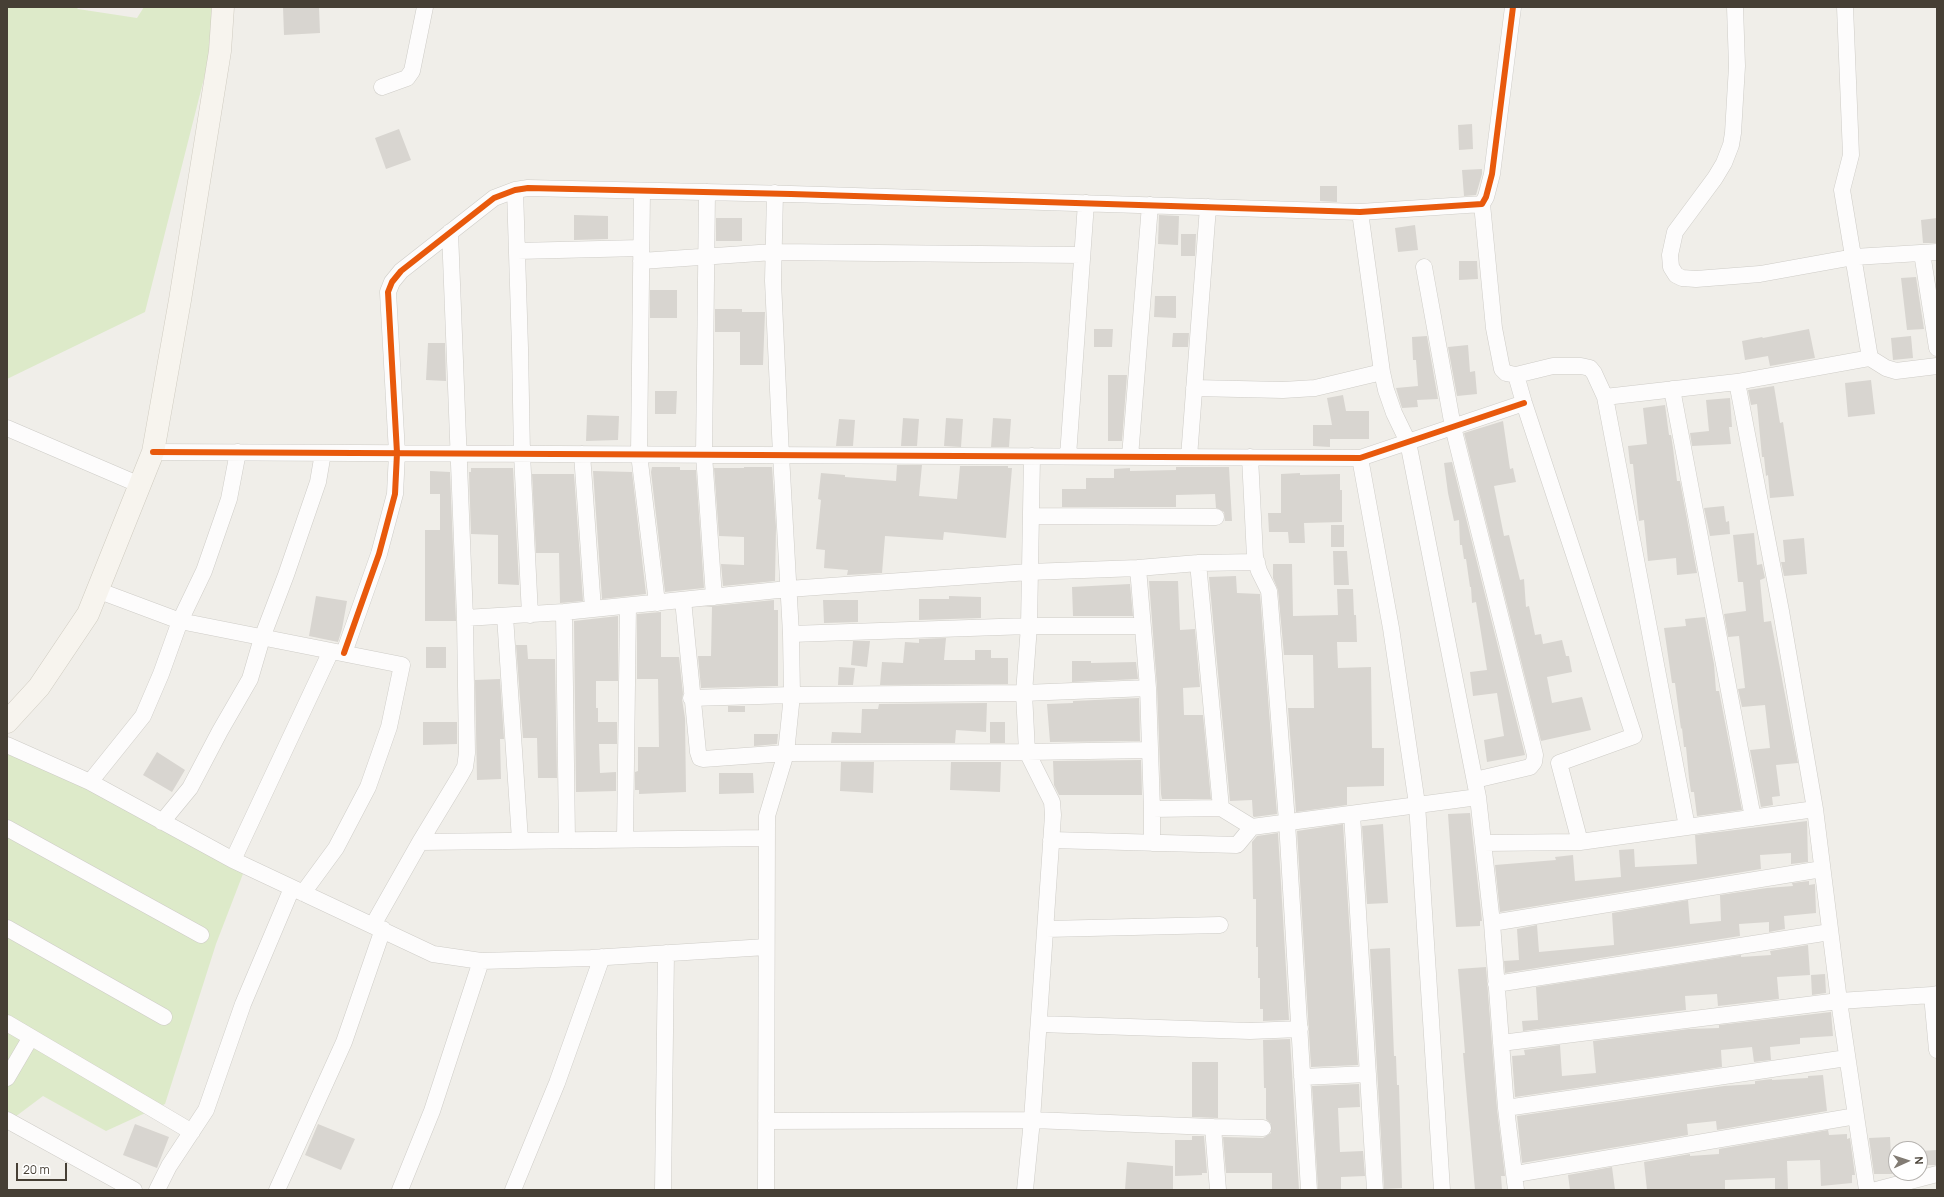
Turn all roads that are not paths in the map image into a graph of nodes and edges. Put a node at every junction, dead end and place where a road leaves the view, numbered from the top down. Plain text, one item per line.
1 (223, 7) edge
2 (426, 7) edge
3 (1513, 7) edge
4 (1735, 7) edge
5 (1845, 7) edge
6 (382, 87) dead end
7 (515, 190) junction
8 (642, 191) junction
9 (707, 192) junction
10 (775, 193) junction
11 (1086, 203) junction
12 (1482, 204) junction
13 (1150, 205) junction
14 (1208, 207) junction
15 (1360, 212) junction
16 (450, 232) junction
17 (517, 251) junction
18 (774, 252) junction
19 (1930, 252) edge
20 (641, 254) junction
21 (1082, 255) junction
22 (706, 256) junction
23 (1854, 257) junction
24 (1424, 267) dead end
25 (1937, 348) edge
26 (1870, 358) junction
27 (1937, 366) edge
28 (1382, 372) junction
29 (1516, 375) junction
30 (1737, 382) junction
31 (1194, 388) junction
32 (1672, 389) junction
33 (1605, 397) junction
34 (1524, 403) junction
35 (1453, 427) junction
36 (7, 428) edge
37 (1408, 442) junction
38 (153, 452) junction
39 (238, 452) junction
40 (323, 453) junction
41 (397, 453) junction
42 (458, 454) junction
43 (522, 454) junction
44 (582, 454) junction
45 (638, 454) junction
46 (704, 455) junction
47 (781, 455) junction
48 (1032, 456) junction
49 (1068, 456) junction
50 (1130, 457) junction
51 (1189, 457) junction
52 (1250, 457) junction
53 (1360, 458) junction
54 (140, 485) junction
55 (1031, 516) junction
56 (1216, 517) dead end
57 (1257, 562) junction
58 (1198, 563) junction
59 (1138, 568) junction
60 (1030, 572) junction
61 (788, 589) junction
62 (97, 590) junction
63 (714, 597) junction
64 (683, 600) junction
65 (657, 603) junction
66 (628, 606) junction
67 (593, 609) junction
68 (564, 612) junction
69 (530, 615) junction
70 (505, 616) junction
71 (465, 618) junction
72 (180, 621) junction
73 (1029, 626) junction
74 (1142, 626) junction
75 (791, 634) junction
76 (262, 638) junction
77 (337, 652) junction
78 (1148, 688) junction
79 (1024, 693) junction
80 (792, 695) junction
81 (691, 698) junction
82 (7, 722) edge
83 (7, 745) edge
84 (1150, 750) junction
85 (1027, 752) junction
86 (786, 753) junction
87 (1559, 763) junction
88 (1530, 767) junction
89 (1475, 780) junction
90 (90, 782) junction
91 (1478, 797) junction
92 (1417, 804) junction
93 (1221, 808) junction
94 (1152, 809) junction
95 (1815, 809) junction
96 (1352, 814) junction
97 (1753, 818) junction
98 (162, 822) junction
99 (1287, 822) junction
100 (1687, 827) junction
101 (7, 828) edge
102 (1252, 828) junction
103 (767, 838) junction
104 (520, 840) junction
105 (567, 840) junction
106 (625, 840) junction
107 (1052, 840) junction
108 (420, 842) junction
109 (1484, 842) junction
110 (1580, 842) junction
111 (1152, 843) junction
112 (233, 860) junction
113 (1822, 869) junction
114 (297, 891) junction
115 (1492, 923) junction
116 (1220, 926) dead end
117 (378, 927) junction
118 (7, 928) edge
119 (1046, 928) junction
120 (1830, 932) junction
121 (201, 935) dead end
122 (766, 947) junction
123 (666, 953) junction
124 (602, 957) junction
125 (481, 961) junction
126 (1496, 984) junction
127 (1934, 995) edge
128 (1839, 1001) junction
129 (164, 1018) dead end
130 (7, 1023) edge
131 (1039, 1024) junction
132 (1300, 1029) junction
133 (31, 1037) junction
134 (1501, 1043) junction
135 (1937, 1050) edge
136 (1848, 1058) junction
137 (1368, 1074) junction
138 (1302, 1077) junction
139 (7, 1078) edge
140 (1506, 1108) junction
141 (1856, 1116) junction
142 (7, 1120) edge
143 (1032, 1120) junction
144 (766, 1121) junction
145 (1213, 1127) junction
146 (1263, 1128) dead end
147 (192, 1132) junction
148 (1516, 1174) junction
149 (1936, 1180) edge
150 (134, 1190) edge
151 (158, 1190) edge
152 (277, 1190) edge
153 (400, 1190) edge
154 (513, 1190) edge
155 (662, 1190) edge
156 (766, 1190) edge
157 (1025, 1190) edge
158 (1218, 1190) edge
159 (1309, 1190) edge
160 (1375, 1190) edge
161 (1442, 1190) edge
162 (1516, 1190) edge
163 (1867, 1190) edge
164 (1876, 1190) edge

1 - 38 street
2 - 6 street
3 - 12 street
4 - 23 street
5 - 23 street
7 - 8 street
7 - 16 street
7 - 17 street
8 - 9 street
8 - 20 street
9 - 10 street
9 - 22 street
10 - 11 street
10 - 18 street
11 - 13 street
11 - 21 street
12 - 15 street
12 - 29 street
13 - 14 street
13 - 50 street
14 - 15 street
14 - 31 street
15 - 28 street
16 - 41 street
16 - 42 street
17 - 20 street
17 - 43 street
18 - 21 street
18 - 22 street
18 - 47 street
19 - 23 street
19 - 25 street
20 - 22 street
20 - 45 street
21 - 49 street
22 - 46 street
23 - 26 street
24 - 35 street
26 - 27 street
26 - 30 street
28 - 31 street
28 - 37 street
29 - 33 street
29 - 34 street
30 - 32 street
30 - 95 street
31 - 51 street
32 - 33 street
32 - 97 street
33 - 100 street
34 - 35 street
34 - 87 street
35 - 37 street
35 - 88 street
36 - 54 street
37 - 53 street
37 - 89 street
38 - 39 street
38 - 54 street
39 - 40 street
39 - 72 street
40 - 41 street
40 - 76 street
41 - 42 street
41 - 77 street
42 - 43 street
42 - 71 street
43 - 44 street
43 - 69 street
44 - 45 street
44 - 67 street
45 - 46 street
45 - 65 street
46 - 47 street
46 - 63 street
47 - 48 street
47 - 61 street
48 - 49 street
48 - 55 street
49 - 50 street
50 - 51 street
51 - 52 street
52 - 53 street
52 - 57 street
53 - 92 street
54 - 62 street
55 - 56 street
55 - 60 street
57 - 58 street
57 - 99 street
58 - 59 street
58 - 93 street
59 - 60 street
59 - 74 street
60 - 61 street
60 - 73 street
61 - 63 street
61 - 75 street
62 - 72 street
62 - 82 street
63 - 64 street
64 - 65 street
64 - 81 street
65 - 66 street
66 - 67 street
66 - 106 street
67 - 68 street
68 - 69 street
68 - 105 street
69 - 70 street
70 - 71 street
70 - 104 street
71 - 108 street
72 - 76 street
72 - 90 street
73 - 74 street
73 - 75 street
73 - 79 street
74 - 78 street
75 - 80 street
76 - 77 street
76 - 98 street
77 - 112 street
77 - 114 street
78 - 79 street
78 - 84 street
79 - 80 street
79 - 85 street
80 - 81 street
80 - 86 street
81 - 86 street
83 - 90 street
84 - 85 street
84 - 94 street
85 - 86 street
85 - 107 street
86 - 103 street
87 - 88 street
87 - 110 street
88 - 89 street
89 - 91 street
90 - 98 street
91 - 92 street
91 - 109 street
92 - 96 street
92 - 161 street
93 - 94 street
93 - 102 street
94 - 111 street
95 - 97 street
95 - 113 street
96 - 99 street
96 - 137 street
97 - 100 street
98 - 112 street
99 - 102 street
99 - 132 street
100 - 110 street
101 - 121 street
102 - 111 street
103 - 106 street
103 - 122 street
104 - 105 street
104 - 108 street
105 - 106 street
107 - 111 street
107 - 119 street
108 - 117 street
109 - 110 street
109 - 115 street
112 - 114 street
113 - 115 street
113 - 120 street
114 - 117 street
114 - 147 street
115 - 126 street
116 - 119 street
117 - 125 street
117 - 152 street
118 - 129 street
119 - 131 street
120 - 126 street
120 - 128 street
122 - 123 street
122 - 144 street
123 - 124 street
123 - 155 street
124 - 125 street
124 - 154 street
125 - 153 street
126 - 134 street
127 - 128 street
127 - 135 street
128 - 134 street
128 - 136 street
130 - 133 street
131 - 132 street
131 - 143 street
132 - 138 street
133 - 139 street
133 - 147 street
134 - 140 street
136 - 140 street
136 - 141 street
137 - 138 street
137 - 160 street
138 - 159 street
140 - 148 street
141 - 148 street
141 - 163 street
142 - 150 street
143 - 144 street
143 - 145 street
143 - 157 street
144 - 156 street
145 - 146 street
145 - 158 street
147 - 151 street
148 - 162 street
149 - 164 street

